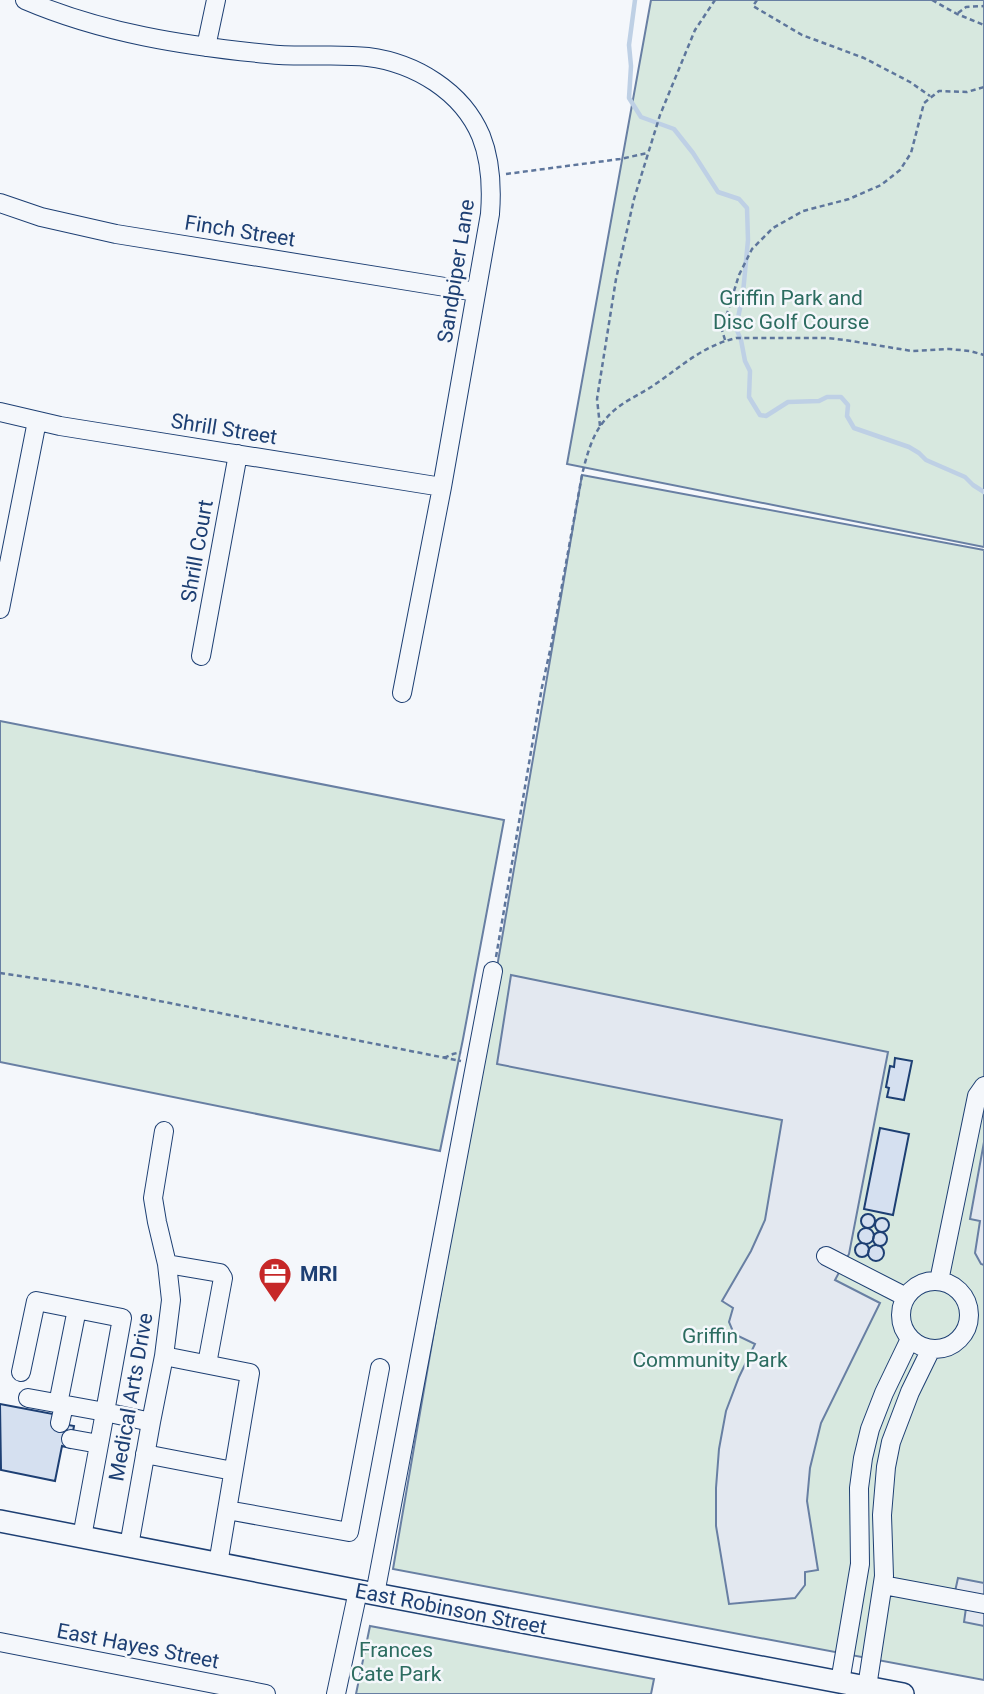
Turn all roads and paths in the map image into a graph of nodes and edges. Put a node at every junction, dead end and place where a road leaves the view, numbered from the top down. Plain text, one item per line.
1 (25, 0) edge
2 (216, 0) edge
3 (715, 0) edge
4 (757, 0) edge
5 (932, 0) edge
6 (984, 6) edge
7 (957, 14) junction
8 (984, 25) edge
9 (206, 47) junction
10 (984, 87) edge
11 (932, 97) junction
12 (648, 153) junction
13 (490, 176) junction
14 (0, 203) edge
15 (476, 292) junction
16 (725, 340) junction
17 (984, 355) edge
18 (0, 412) edge
19 (37, 421) junction
20 (600, 426) junction
21 (238, 454) junction
22 (442, 487) junction
23 (0, 609) edge
24 (201, 656) dead end
25 (402, 694) dead end
26 (494, 971) joint
27 (0, 973) edge
28 (476, 1064) junction
29 (984, 1086) edge
30 (164, 1131) dead end
31 (826, 1256) dead end
32 (167, 1264) junction
33 (939, 1281) junction
34 (906, 1297) junction
35 (976, 1303) edge
36 (77, 1309) junction
37 (910, 1339) junction
38 (931, 1349) junction
39 (164, 1356) junction
40 (207, 1364) junction
41 (380, 1368) dead end
42 (22, 1372) dead end
43 (28, 1398) dead end
44 (61, 1404) junction
45 (105, 1412) junction
46 (151, 1422) junction
47 (60, 1423) dead end
48 (71, 1438) dead end
49 (99, 1444) junction
50 (145, 1454) junction
51 (233, 1471) junction
52 (859, 1488) junction
53 (884, 1489) junction
54 (227, 1510) junction
55 (0, 1521) edge
56 (82, 1536) junction
57 (129, 1546) junction
58 (218, 1564) junction
59 (883, 1585) junction
60 (366, 1593) junction
61 (984, 1604) edge
62 (0, 1642) edge
63 (854, 1687) edge
64 (266, 1694) edge
65 (337, 1694) edge
66 (903, 1694) edge

1 - 9 street, Sandpiper Lane
2 - 9 street
3 - 12 path
4 - 11 path
5 - 7 path
6 - 7 path
7 - 8 path
9 - 13 street, Sandpiper Lane
10 - 11 path
11 - 16 path
12 - 13 path
12 - 20 path
13 - 15 street, Sandpiper Lane
14 - 15 street, Finch Street
15 - 22 street, Sandpiper Lane
16 - 17 path
16 - 20 path
18 - 19 street, Shrill Street
19 - 21 street, Shrill Street
19 - 23 street
20 - 26 path
21 - 22 street, Shrill Street
21 - 24 street, Shrill Court
22 - 25 street, Sandpiper Lane
26 - 28 street
27 - 28 path
28 - 60 street
29 - 33 street
30 - 32 street, Medical Arts Drive
31 - 34 street
32 - 39 street, Medical Arts Drive
32 - 40 street
33 - 34 street
33 - 35 street
34 - 37 street
35 - 38 street
36 - 42 street
36 - 44 street
36 - 45 street
37 - 38 street
37 - 52 street
38 - 53 street
39 - 40 street
39 - 46 street, Medical Arts Drive
40 - 51 street
41 - 54 street
43 - 44 street
44 - 45 street
44 - 47 street
45 - 46 street
45 - 49 street
46 - 50 street, Medical Arts Drive
48 - 49 street
49 - 56 street
50 - 51 street
50 - 57 street, Medical Arts Drive
51 - 54 street
52 - 53 street
52 - 63 street
53 - 59 street
54 - 58 street
55 - 56 main road, East Robinson Street
56 - 57 main road, East Robinson Street
57 - 58 main road, East Robinson Street
58 - 60 main road, East Robinson Street
59 - 61 street
59 - 63 street
60 - 63 main road, East Robinson Street
60 - 65 street
62 - 64 street, East Hayes Street
63 - 66 main road, East Robinson Street

